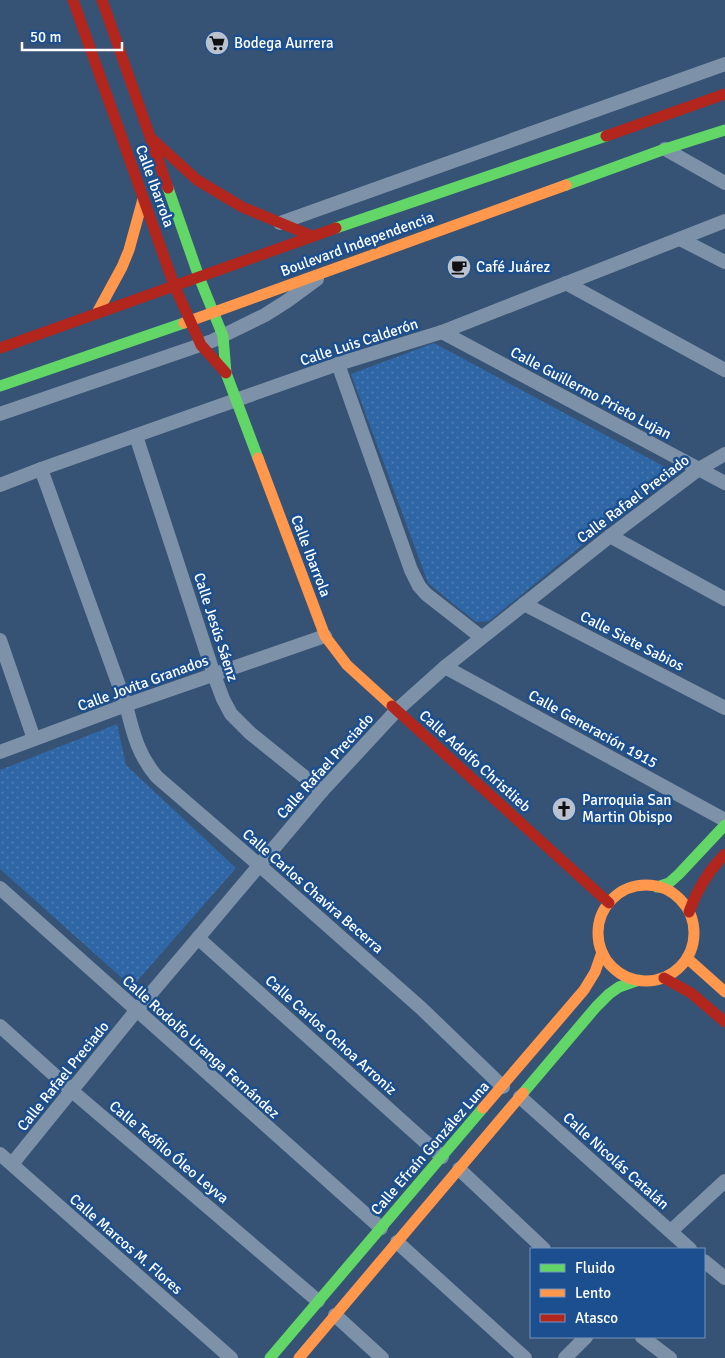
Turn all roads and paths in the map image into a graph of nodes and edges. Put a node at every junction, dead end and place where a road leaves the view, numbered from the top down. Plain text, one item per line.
1 (74, 0) edge
2 (102, 0) edge
3 (725, 64) edge
4 (725, 94) edge
5 (725, 130) edge
6 (150, 137) junction
7 (666, 149) junction
8 (725, 182) edge
9 (144, 199) junction
10 (725, 221) edge
11 (280, 223) junction
12 (312, 236) junction
13 (680, 239) junction
14 (725, 262) edge
15 (328, 270) junction
16 (199, 276) junction
17 (566, 283) junction
18 (174, 285) junction
19 (214, 312) junction
20 (97, 313) junction
21 (189, 320) junction
22 (442, 332) junction
23 (223, 336) junction
24 (201, 345) junction
25 (0, 348) edge
26 (338, 364) junction
27 (725, 370) edge
28 (226, 374) junction
29 (0, 386) edge
30 (236, 401) junction
31 (0, 414) edge
32 (136, 436) junction
33 (725, 454) edge
34 (41, 469) junction
35 (699, 469) junction
36 (725, 483) edge
37 (0, 485) edge
38 (610, 536) junction
39 (725, 599) edge
40 (524, 604) junction
41 (325, 636) junction
42 (481, 637) junction
43 (0, 640) edge
44 (445, 667) junction
45 (214, 675) junction
46 (126, 706) junction
47 (725, 708) edge
48 (397, 710) junction
49 (34, 740) junction
50 (0, 752) edge
51 (322, 792) junction
52 (725, 820) edge
53 (725, 825) edge
54 (724, 856) edge
55 (259, 866) junction
56 (657, 887) junction
57 (0, 888) edge
58 (609, 903) junction
59 (689, 912) junction
60 (198, 938) junction
61 (602, 952) junction
62 (687, 958) junction
63 (664, 978) junction
64 (639, 980) junction
65 (725, 992) edge
66 (136, 1011) junction
67 (725, 1022) edge
68 (0, 1026) edge
69 (502, 1087) junction
70 (72, 1091) junction
71 (520, 1097) junction
72 (0, 1154) edge
73 (442, 1157) junction
74 (12, 1164) junction
75 (459, 1169) junction
76 (725, 1181) edge
77 (381, 1228) junction
78 (671, 1232) junction
79 (397, 1242) junction
80 (543, 1248) edge
81 (689, 1248) edge
82 (705, 1262) edge
83 (725, 1278) edge
84 (318, 1302) junction
85 (335, 1315) junction
86 (585, 1338) edge
87 (643, 1338) edge
88 (231, 1358) edge
89 (270, 1358) edge
90 (299, 1358) edge
91 (382, 1358) edge
92 (525, 1358) edge
93 (565, 1358) edge
94 (670, 1358) edge

1 - 9 main road, Calle Ibarrola
2 - 6 main road, Calle Ibarrola
3 - 11 street
4 - 12 main road, Boulevard Independencia
5 - 7 main road, Boulevard Independencia
6 - 11 main road
6 - 16 main road, Calle Ibarrola
7 - 8 street
7 - 15 main road, Boulevard Independencia
9 - 18 main road, Calle Ibarrola
9 - 20 main road
10 - 13 street, Calle Luis Calderón
11 - 12 main road
12 - 16 main road, Boulevard Independencia
13 - 14 street
13 - 17 street, Calle Luis Calderón
15 - 19 main road, Boulevard Independencia
15 - 23 street
16 - 18 main road, Boulevard Independencia
16 - 19 main road, Calle Ibarrola
17 - 22 street, Calle Luis Calderón
17 - 27 street
18 - 20 main road, Boulevard Independencia
18 - 21 main road, Calle Ibarrola
19 - 21 main road, Boulevard Independencia
19 - 23 main road, Calle Ibarrola
20 - 25 main road, Boulevard Independencia
21 - 24 main road, Calle Ibarrola
21 - 29 main road, Boulevard Independencia
22 - 26 street, Calle Luis Calderón
22 - 35 street, Calle Guillermo Prieto Lujan
23 - 24 street
23 - 28 main road, Calle Ibarrola
24 - 28 main road, Calle Ibarrola
24 - 31 street
26 - 30 street, Calle Luis Calderón
26 - 42 street
28 - 30 main road, Calle Ibarrola
30 - 32 street, Calle Luis Calderón
30 - 41 main road, Calle Ibarrola
32 - 34 street, Calle Luis Calderón
32 - 45 street, Calle Jesús Sáenz
33 - 35 street, Calle Rafael Preciado
34 - 37 street, Calle Luis Calderón
34 - 46 street
35 - 36 street, Calle Guillermo Prieto Lujan
35 - 38 street, Calle Rafael Preciado
38 - 39 street
38 - 40 street, Calle Rafael Preciado
40 - 42 street, Calle Rafael Preciado
40 - 47 street, Calle Siete Sabios
41 - 45 street, Calle Jovita Granados
41 - 48 main road, Calle Adolfo Christlieb
42 - 44 street, Calle Rafael Preciado
43 - 49 street
44 - 48 street, Calle Rafael Preciado
44 - 52 street, Calle Generación 1915
45 - 46 street, Calle Jovita Granados
45 - 51 street, Calle Jesús Sáenz
46 - 49 street, Calle Jovita Granados
46 - 55 street, Calle Carlos Chavira Becerra
48 - 51 street, Calle Rafael Preciado
48 - 58 main road, Calle Adolfo Christlieb
49 - 50 street, Calle Jovita Granados
51 - 55 street, Calle Rafael Preciado
53 - 56 main road
54 - 59 main road
55 - 60 street, Calle Rafael Preciado
55 - 69 street, Calle Carlos Chavira Becerra
56 - 58 main road
56 - 59 main road
57 - 66 street, Calle Rodolfo Uranga Fernández
58 - 61 main road
59 - 62 main road
60 - 66 street, Calle Rafael Preciado
60 - 73 street, Calle Carlos Ochoa Arroniz
61 - 64 main road
61 - 69 main road, Calle Efraín González Luna
62 - 63 main road
62 - 65 main road
63 - 64 main road
63 - 67 main road
64 - 71 main road
66 - 70 street, Calle Rafael Preciado
66 - 77 street, Calle Rodolfo Uranga Fernández
68 - 70 street, Calle Teófilo Óleo Leyva
69 - 73 main road, Calle Efraín González Luna
70 - 74 street, Calle Rafael Preciado
70 - 84 street, Calle Teófilo Óleo Leyva
71 - 75 main road
71 - 78 street, Calle Nicolás Catalán
72 - 74 street, Calle Marcos M. Flores
73 - 77 main road, Calle Efraín González Luna
74 - 88 street, Calle Marcos M. Flores
75 - 79 main road
75 - 80 street
76 - 78 street
77 - 84 main road, Calle Efraín González Luna
78 - 81 street, Calle Nicolás Catalán
79 - 85 main road
79 - 92 street
82 - 83 street
84 - 89 main road, Calle Efraín González Luna
85 - 90 main road
85 - 91 street
86 - 93 street
87 - 94 street

